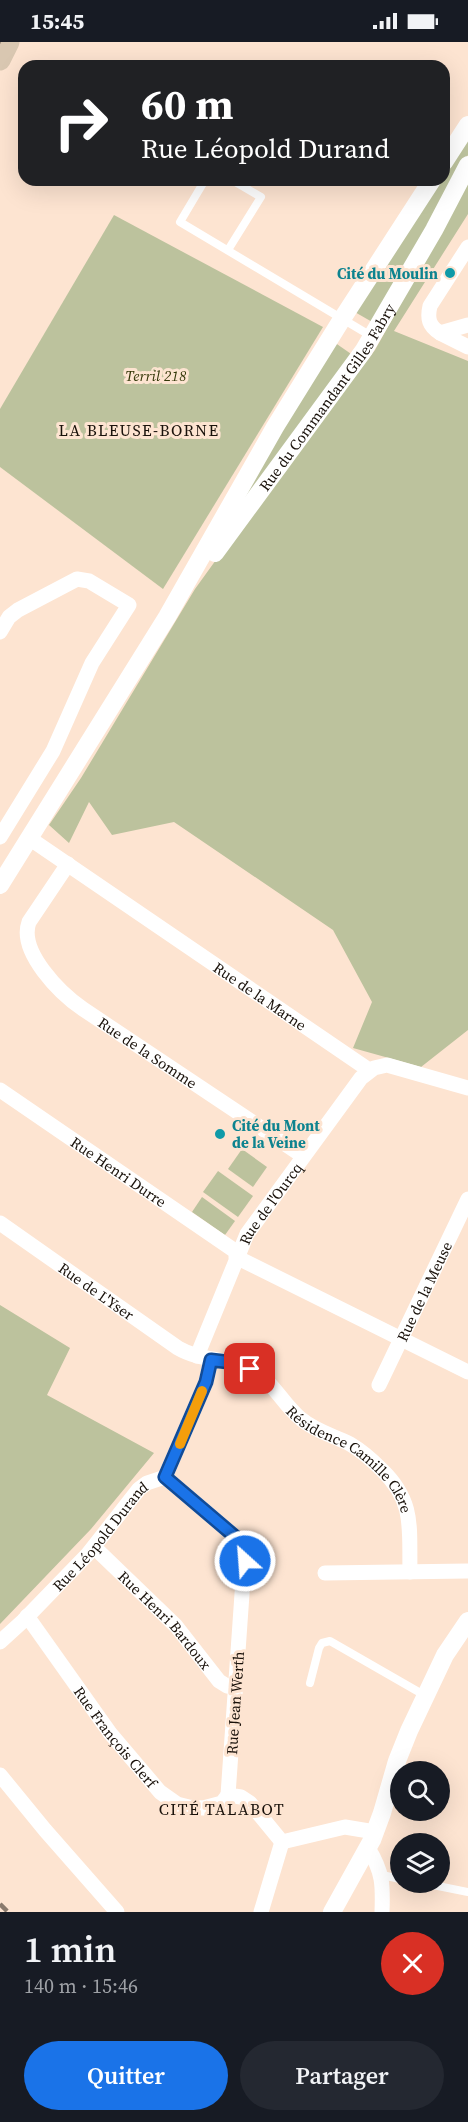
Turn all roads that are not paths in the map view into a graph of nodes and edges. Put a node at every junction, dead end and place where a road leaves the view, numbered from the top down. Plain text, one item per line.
1 (9, 42) edge
2 (0, 60) edge
3 (468, 125) edge
4 (450, 153) edge
5 (468, 165) edge
6 (202, 186) edge
7 (242, 186) edge
8 (428, 186) edge
9 (228, 250) junction
10 (467, 251) edge
11 (342, 318) junction
12 (468, 325) edge
13 (440, 333) junction
14 (372, 337) junction
15 (468, 347) edge
16 (167, 617) junction
17 (0, 632) edge
18 (0, 837) edge
19 (29, 838) junction
20 (68, 864) junction
21 (0, 885) edge
22 (369, 1070) junction
23 (468, 1088) edge
24 (0, 1090) edge
25 (303, 1156) junction
26 (468, 1199) edge
27 (0, 1222) edge
28 (237, 1255) junction
29 (401, 1338) junction
30 (204, 1358) junction
31 (468, 1372) edge
32 (379, 1385) dead end
33 (165, 1477) junction
34 (94, 1547) junction
35 (468, 1571) edge
36 (410, 1572) junction
37 (325, 1573) dead end
38 (27, 1616) junction
39 (468, 1621) edge
40 (0, 1641) edge
41 (310, 1683) dead end
42 (236, 1687) junction
43 (426, 1696) junction
44 (0, 1775) edge
45 (228, 1795) junction
46 (371, 1840) junction
47 (282, 1842) junction
48 (382, 1875) junction
49 (390, 1877) edge
50 (450, 1888) edge
51 (468, 1892) edge
52 (117, 1912) edge
53 (261, 1912) edge
54 (332, 1912) edge
55 (382, 1912) edge

1 - 2 main road
3 - 4 street
5 - 14 street, Rue du Commandant Gilles Fabry
6 - 9 lane
7 - 9 lane
8 - 11 street, Rue du Commandant Gilles Fabry
9 - 11 lane
10 - 13 street
11 - 14 lane
11 - 16 street, Rue du Commandant Gilles Fabry
12 - 13 street
13 - 15 street
14 - 16 street, Rue du Commandant Gilles Fabry
16 - 19 street, Rue du Commandant Gilles Fabry
17 - 18 street
19 - 20 street, Rue de la Marne
19 - 21 street, Rue du Commandant Gilles Fabry
20 - 22 street, Rue de la Marne
20 - 25 street, Rue de la Somme
22 - 23 street
22 - 25 street, Rue de l'Ourcq
24 - 28 street, Rue Henri Durre
25 - 28 street, Rue de l'Ourcq
26 - 29 street, Rue de la Meuse
27 - 30 street, Rue de L'Yser
28 - 29 street, Rue Henri Durre
28 - 30 street, Rue de l'Ourcq
29 - 31 street, Rue Henri Durre
29 - 32 street, Rue de la Meuse
30 - 33 street, Rue Léopold Durand
30 - 36 street, Résidence Camille Clère
33 - 34 street, Rue Léopold Durand
33 - 42 street, Rue Jean Werth
34 - 38 street, Rue Léopold Durand
34 - 42 street, Rue Henri Bardoux
35 - 36 street
36 - 37 street
38 - 40 street, Rue Léopold Durand
38 - 45 street, Rue François Clerf
39 - 43 street
41 - 43 lane
42 - 45 street, Rue Jean Werth
43 - 46 street
44 - 52 street
45 - 47 street
46 - 47 street
46 - 48 street
46 - 54 street
47 - 53 street
48 - 49 lane
48 - 55 street
50 - 51 lane

